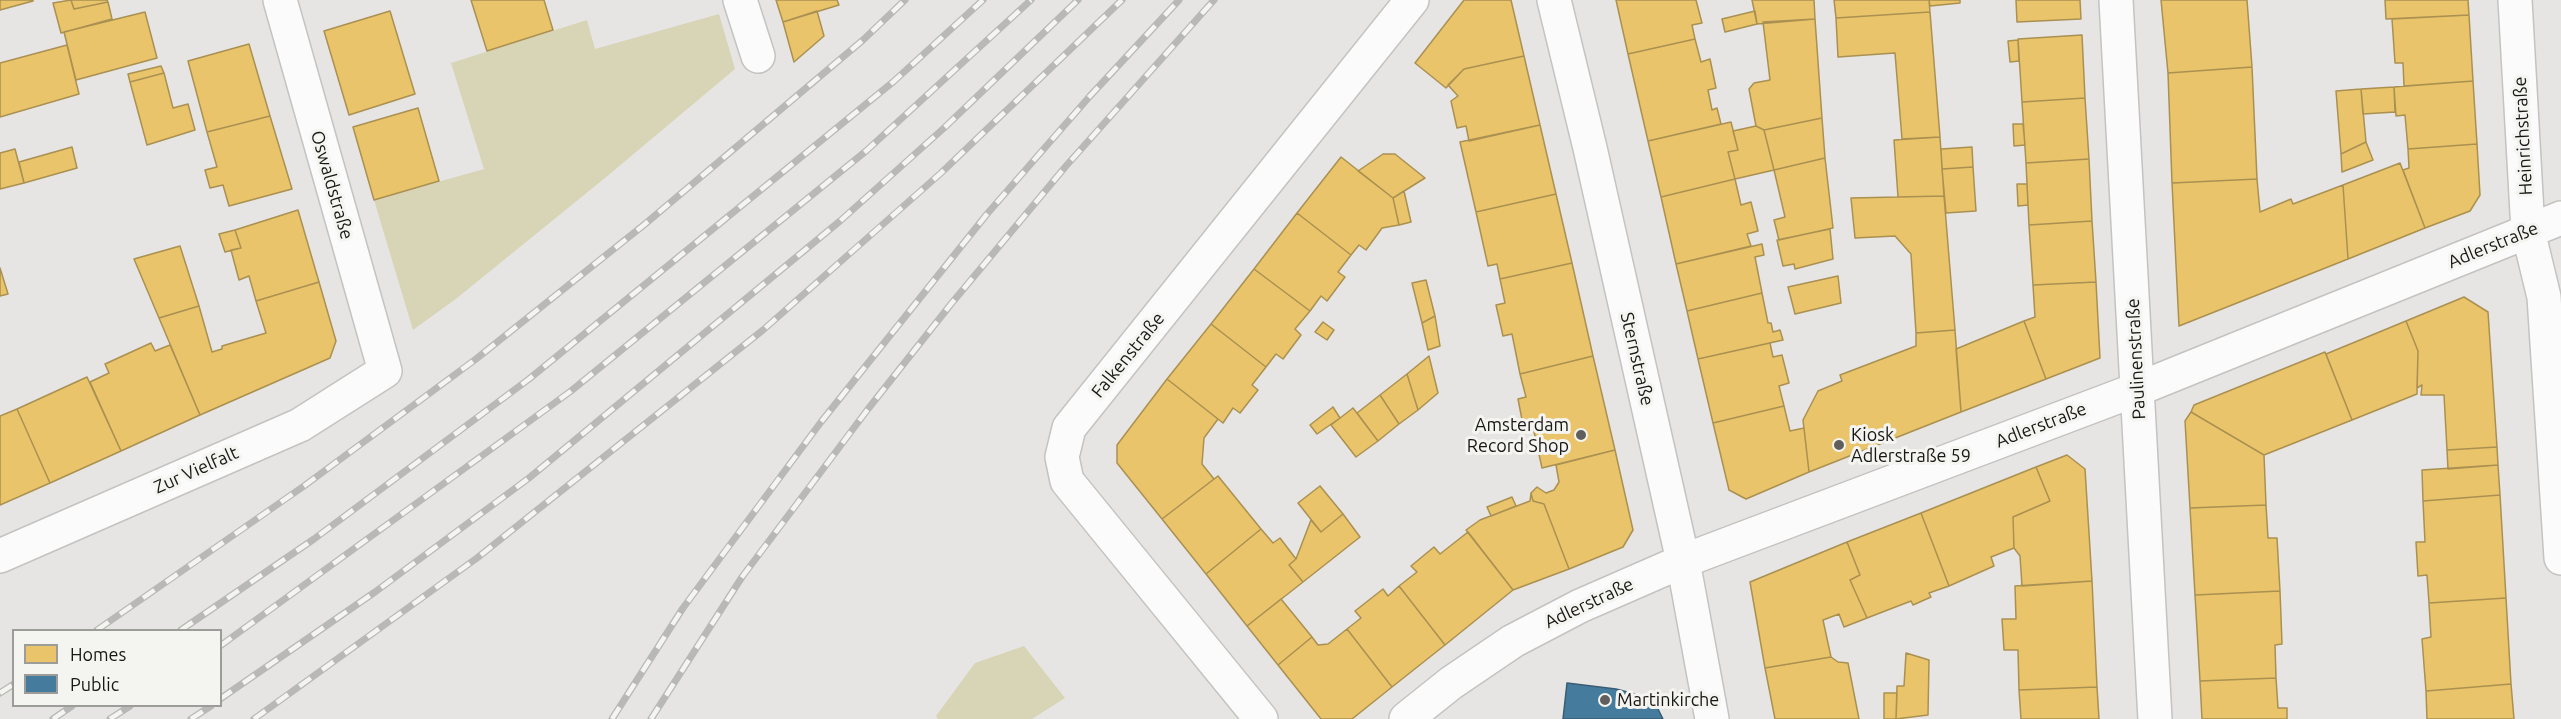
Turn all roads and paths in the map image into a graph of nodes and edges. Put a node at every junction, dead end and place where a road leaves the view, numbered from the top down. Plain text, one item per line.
1 (280, 0) edge
2 (740, 0) edge
3 (1412, 0) edge
4 (1554, 0) edge
5 (2116, 0) edge
6 (2515, 0) edge
7 (758, 56) dead end
8 (2561, 218) edge
9 (2528, 231) junction
10 (385, 371) joint
11 (2138, 389) junction
12 (0, 556) edge
13 (2561, 558) edge
14 (1683, 561) junction
15 (1261, 719) edge
16 (1406, 719) edge
17 (1712, 719) edge
18 (2156, 719) edge

1 - 10 street, Oswaldstraße
2 - 7 street
3 - 15 street, Falkenstraße
4 - 14 street, Sternstraße
5 - 11 street, Paulinenstraße
6 - 9 street, Heinrichstraße
8 - 9 street, Adlerstraße
9 - 11 street, Adlerstraße
9 - 13 street, Heinrichstraße
10 - 12 street, Zur Vielfalt
11 - 14 street, Adlerstraße
11 - 18 street, Paulinenstraße
14 - 16 street, Adlerstraße
14 - 17 street, Sternstraße

